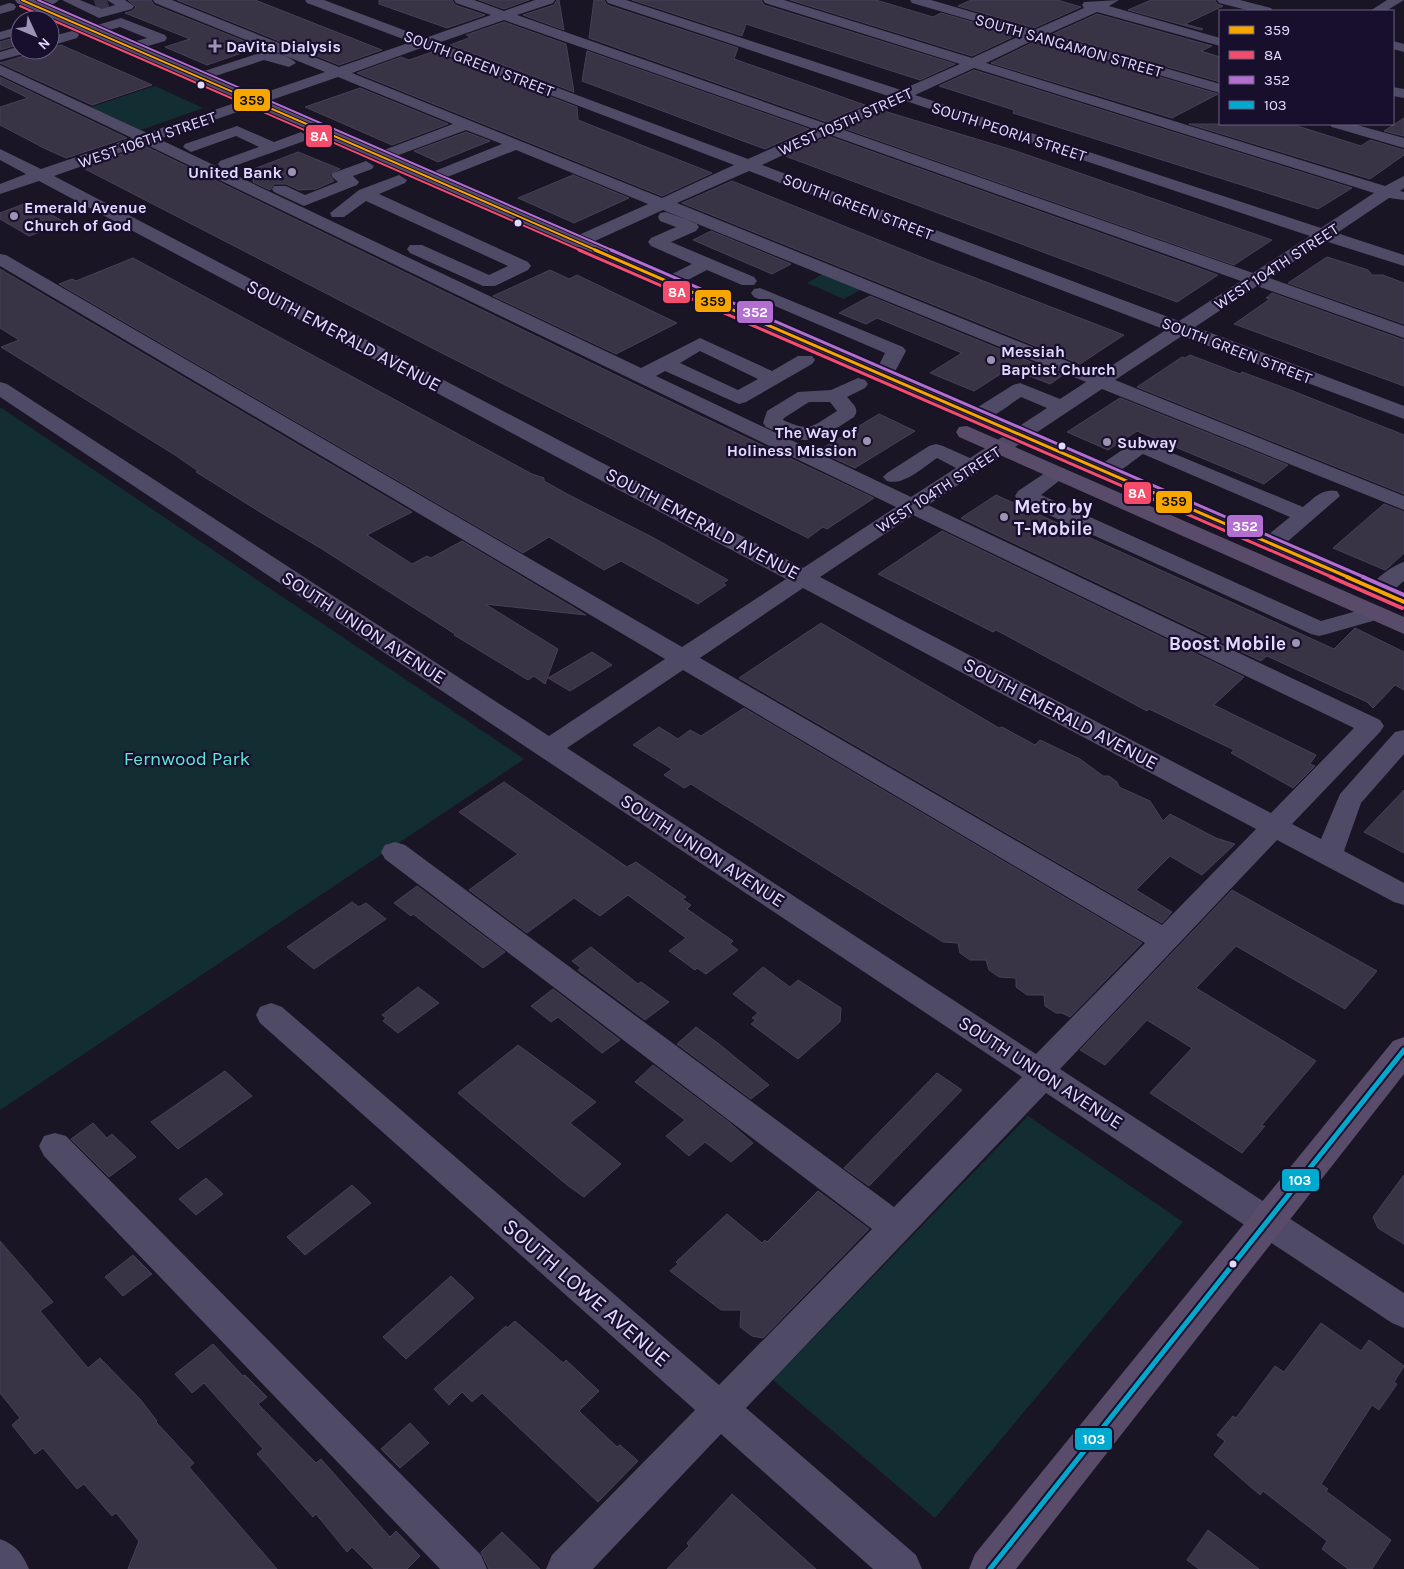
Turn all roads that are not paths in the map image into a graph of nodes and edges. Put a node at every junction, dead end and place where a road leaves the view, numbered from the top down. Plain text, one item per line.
1 (52, 0) edge
2 (160, 0) edge
3 (312, 0) edge
4 (461, 0) edge
5 (548, 0) edge
6 (613, 0) edge
7 (770, 0) edge
8 (917, 0) edge
9 (1112, 0) edge
10 (1224, 0) edge
11 (1397, 0) edge
12 (1078, 2) dead end
13 (95, 4) tunnel mouth
14 (3, 7) edge
15 (31, 8) edge
16 (1096, 8) junction
17 (1262, 10) edge
18 (1379, 10) edge
19 (504, 15) junction
20 (60, 27) edge
21 (72, 29) junction
22 (92, 31) junction
23 (1035, 35) junction
24 (60, 36) edge
25 (1219, 42) edge
26 (425, 43) junction
27 (131, 47) junction
28 (1, 62) edge
29 (973, 63) junction
30 (328, 76) junction
31 (200, 77) junction
32 (1219, 89) edge
33 (902, 95) junction
34 (256, 101) junction
35 (236, 108) junction
36 (406, 113) dead end
37 (467, 124) junction
38 (1341, 125) edge
39 (827, 129) junction
40 (154, 136) junction
41 (301, 137) junction
42 (1404, 143) edge
43 (516, 144) junction
44 (191, 147) junction
45 (273, 147) junction
46 (0, 154) edge
47 (382, 156) junction
48 (226, 164) junction
49 (749, 164) junction
50 (366, 166) junction
51 (41, 175) junction
52 (431, 178) junction
53 (399, 180) junction
54 (1404, 181) edge
55 (0, 190) edge
56 (365, 194) junction
57 (1396, 194) edge
58 (655, 207) junction
59 (374, 229) dead end
60 (1323, 234) junction
61 (400, 242) dead end
62 (578, 242) junction
63 (558, 250) junction
64 (0, 259) edge
65 (1404, 261) edge
66 (706, 264) junction
67 (1255, 280) junction
68 (670, 282) junction
69 (798, 310) junction
70 (770, 325) junction
71 (1181, 329) junction
72 (1404, 332) edge
73 (805, 360) junction
74 (665, 364) junction
75 (884, 375) junction
76 (641, 376) junction
77 (772, 378) junction
78 (1101, 381) junction
79 (858, 384) junction
80 (1, 390) edge
81 (835, 396) dead end
82 (1062, 407) junction
83 (1404, 413) edge
84 (978, 416) junction
85 (1020, 435) junction
86 (1001, 447) junction
87 (972, 467) junction
88 (1104, 472) junction
89 (1058, 473) junction
90 (894, 477) dead end
91 (1329, 496) dead end
92 (1404, 504) edge
93 (912, 506) junction
94 (1305, 516) junction
95 (1271, 544) junction
96 (1404, 569) edge
97 (804, 577) junction
98 (1376, 602) junction
99 (1404, 602) edge
100 (1404, 626) edge
101 (683, 658) junction
102 (1404, 738) edge
103 (549, 748) junction
104 (1275, 827) junction
105 (394, 852) dead end
106 (1329, 856) junction
107 (1404, 896) edge
108 (1165, 941) junction
109 (271, 1015) dead end
110 (1404, 1050) edge
111 (1042, 1073) junction
112 (55, 1146) dead end
113 (1267, 1222) junction
114 (896, 1228) junction
115 (1404, 1312) edge
116 (720, 1409) junction
117 (0, 1558) edge
118 (9, 1569) edge
119 (468, 1569) edge
120 (566, 1569) edge
121 (902, 1569) edge
122 (990, 1569) edge

1 - 15 street
2 - 30 street
3 - 26 street, SOUTH GREEN STREET
4 - 19 street
5 - 19 street, WEST 106TH STREET
6 - 33 street, SOUTH PEORIA STREET
7 - 29 street
8 - 23 street, SOUTH SANGAMON STREET
9 - 16 street, WEST 105TH STREET
10 - 17 street
11 - 18 street
12 - 16 street
13 - 21 street
14 - 15 main road
15 - 21 main road
16 - 23 street, WEST 105TH STREET
16 - 25 street
19 - 26 street, WEST 106TH STREET
19 - 39 street
20 - 21 main road
21 - 22 main road
21 - 24 street
21 - 35 main road
22 - 27 main road
22 - 27 street
23 - 29 street, WEST 105TH STREET
23 - 32 street, SOUTH SANGAMON STREET
26 - 30 street, WEST 106TH STREET
26 - 49 street, SOUTH GREEN STREET
27 - 31 main road
28 - 40 street
29 - 33 street, WEST 105TH STREET
29 - 57 street
30 - 31 street
30 - 34 street, WEST 106TH STREET
30 - 36 street
30 - 37 street
31 - 34 main road
33 - 39 street, WEST 105TH STREET
33 - 60 street, SOUTH PEORIA STREET
34 - 35 street, WEST 106TH STREET
34 - 47 main road
35 - 40 street, WEST 106TH STREET
35 - 41 main road
37 - 43 street
37 - 47 street
38 - 42 street
39 - 49 street, WEST 105TH STREET
39 - 67 street
40 - 44 street
40 - 51 street, WEST 106TH STREET
40 - 76 street
41 - 45 street
41 - 50 main road
43 - 52 street
43 - 58 street
44 - 45 street
44 - 48 street
45 - 48 street
46 - 51 street, SOUTH EMERALD AVENUE
47 - 52 main road
48 - 50 street
49 - 58 street, WEST 105TH STREET
49 - 71 street, SOUTH GREEN STREET
50 - 53 main road
51 - 55 street, WEST 106TH STREET
51 - 97 street, SOUTH EMERALD AVENUE
52 - 62 main road
53 - 56 street
53 - 63 main road
54 - 57 street, WEST 104TH STREET
56 - 59 street
56 - 61 street
57 - 60 street, WEST 104TH STREET
58 - 62 street, WEST 105TH STREET
58 - 66 street
58 - 78 street
60 - 65 street, SOUTH PEORIA STREET
60 - 67 street, WEST 104TH STREET
62 - 63 main road
62 - 68 main road
63 - 73 main road
64 - 101 street
66 - 68 street
66 - 69 street
67 - 71 street, WEST 104TH STREET
67 - 72 street
68 - 70 main road
69 - 70 street
69 - 75 street
70 - 75 main road
71 - 78 street, WEST 104TH STREET
71 - 83 street, SOUTH GREEN STREET
73 - 77 street
73 - 79 main road
74 - 76 street
74 - 77 street
74 - 77 street
75 - 84 main road
76 - 93 street
78 - 82 street, WEST 104TH STREET
78 - 92 street
79 - 81 street
79 - 86 main road
80 - 103 street, SOUTH UNION AVENUE
82 - 84 street
82 - 85 street, WEST 104TH STREET
84 - 85 main road
85 - 86 street, WEST 104TH STREET
85 - 88 main road
86 - 87 street, WEST 104TH STREET
86 - 89 main road
87 - 90 street
87 - 93 street, WEST 104TH STREET
88 - 94 street
88 - 95 main road
89 - 98 main road
89 - 98 street
91 - 94 street
93 - 97 street, WEST 104TH STREET
93 - 104 street
94 - 95 street
95 - 98 main road
96 - 98 street
97 - 101 street, WEST 104TH STREET
97 - 104 street, SOUTH EMERALD AVENUE
98 - 99 main road
98 - 100 main road
101 - 103 street, WEST 104TH STREET
101 - 108 street
102 - 106 street
103 - 111 street, SOUTH UNION AVENUE
104 - 106 street, SOUTH EMERALD AVENUE
104 - 108 street
105 - 114 street
106 - 107 street, SOUTH EMERALD AVENUE
108 - 111 street
109 - 116 street, SOUTH LOWE AVENUE
110 - 113 main road
111 - 113 street, SOUTH UNION AVENUE
111 - 114 street
112 - 119 street
113 - 115 street, SOUTH UNION AVENUE
113 - 122 main road
114 - 116 street
116 - 120 street
116 - 121 street, SOUTH LOWE AVENUE
117 - 118 street

